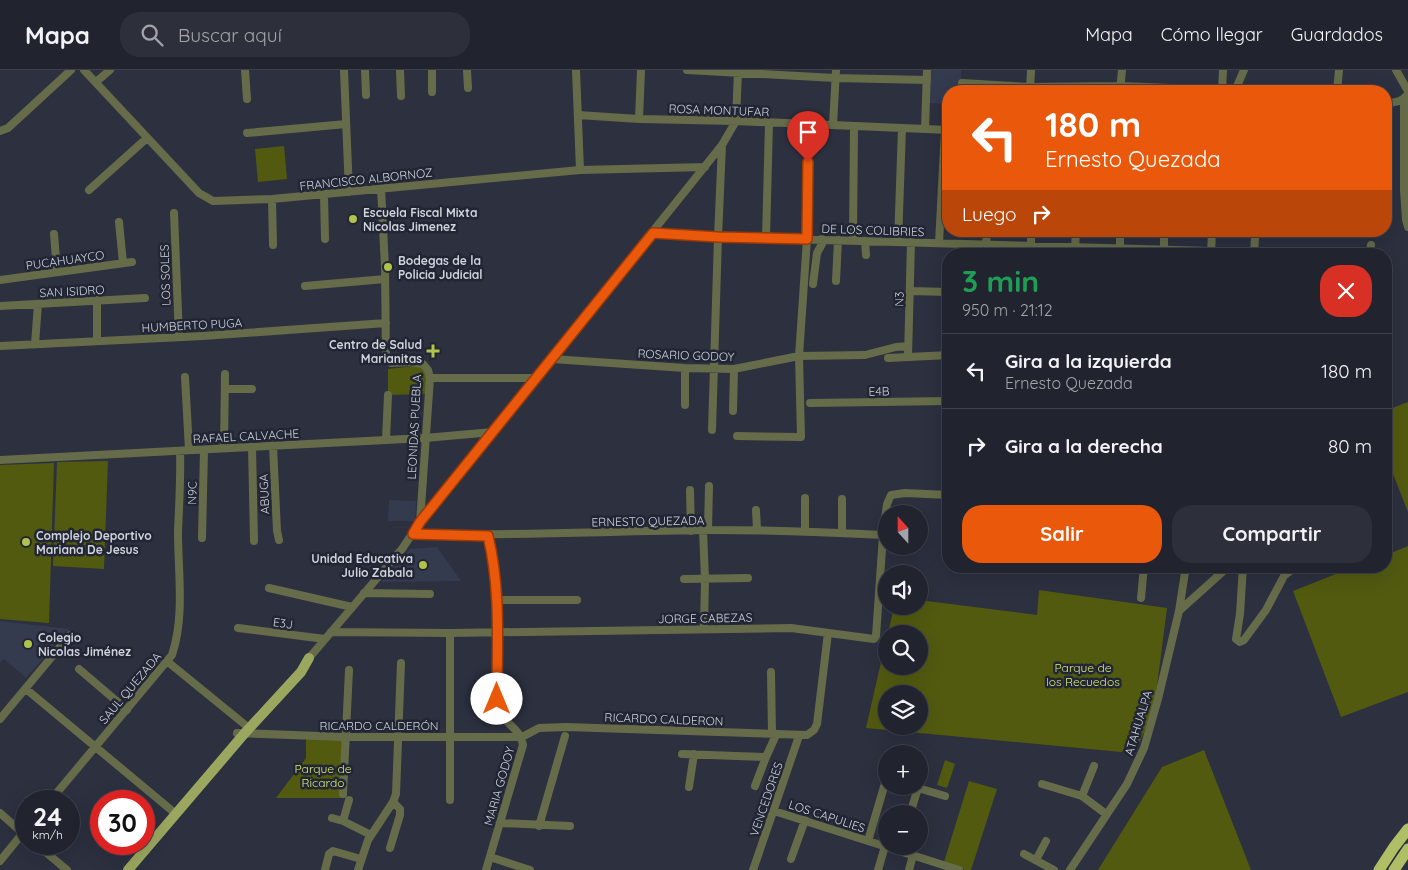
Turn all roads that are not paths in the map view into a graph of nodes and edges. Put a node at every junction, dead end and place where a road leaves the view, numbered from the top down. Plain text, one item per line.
1 (71, 70) edge
2 (110, 70) edge
3 (246, 70) edge
4 (344, 70) edge
5 (365, 70) edge
6 (400, 70) edge
7 (432, 70) edge
8 (467, 70) edge
9 (576, 70) edge
10 (641, 70) edge
11 (687, 70) edge
12 (927, 70) edge
13 (1031, 70) edge
14 (1122, 70) edge
15 (1223, 70) edge
16 (1244, 70) edge
17 (1339, 70) edge
18 (1396, 70) edge
19 (86, 71) edge
20 (738, 71) edge
21 (836, 74) edge
22 (927, 80) junction
23 (96, 82) junction
24 (962, 83) dead end
25 (985, 85) edge
26 (1030, 85) edge
27 (1120, 85) edge
28 (1222, 85) edge
29 (1238, 85) edge
30 (1338, 85) edge
31 (468, 88) dead end
32 (432, 92) dead end
33 (366, 95) dead end
34 (1407, 95) edge
35 (401, 96) dead end
36 (247, 99) dead end
37 (1392, 102) edge
38 (578, 115) junction
39 (639, 119) junction
40 (736, 121) junction
41 (769, 123) junction
42 (346, 124) junction
43 (808, 124) junction
44 (833, 125) junction
45 (854, 126) junction
46 (902, 128) junction
47 (924, 129) junction
48 (942, 130) edge
49 (0, 131) edge
50 (247, 133) dead end
51 (147, 138) junction
52 (722, 145) junction
53 (1406, 146) edge
54 (705, 167) junction
55 (580, 170) junction
56 (381, 188) junction
57 (89, 190) dead end
58 (1406, 190) edge
59 (349, 192) junction
60 (324, 194) junction
61 (272, 199) junction
62 (942, 211) edge
63 (174, 213) dead end
64 (119, 222) dead end
65 (1408, 227) edge
66 (653, 233) junction
67 (54, 234) dead end
68 (718, 237) junction
69 (986, 237) edge
70 (1031, 237) edge
71 (1076, 237) edge
72 (1120, 237) edge
73 (326, 238) dead end
74 (766, 238) junction
75 (1256, 238) dead end
76 (807, 239) junction
77 (822, 239) junction
78 (838, 240) junction
79 (854, 240) junction
80 (865, 240) junction
81 (898, 242) junction
82 (911, 242) junction
83 (940, 243) junction
84 (986, 244) junction
85 (1371, 245) dead end
86 (273, 246) dead end
87 (1031, 246) junction
88 (1075, 247) junction
89 (1120, 248) joint
90 (1255, 248) edge
91 (1370, 248) edge
92 (866, 255) dead end
93 (132, 262) dead end
94 (123, 263) junction
95 (56, 272) junction
96 (385, 279) junction
97 (0, 280) edge
98 (836, 281) dead end
99 (813, 284) dead end
100 (305, 286) dead end
101 (910, 292) junction
102 (942, 292) edge
103 (146, 298) dead end
104 (98, 300) junction
105 (38, 304) junction
106 (0, 306) edge
107 (386, 323) junction
108 (179, 337) junction
109 (97, 342) junction
110 (35, 344) junction
111 (0, 346) edge
112 (908, 346) junction
113 (942, 355) edge
114 (799, 356) junction
115 (908, 357) junction
116 (888, 358) dead end
117 (552, 359) junction
118 (685, 368) junction
119 (713, 369) junction
120 (734, 369) junction
121 (225, 374) dead end
122 (185, 376) dead end
123 (430, 378) junction
124 (536, 378) junction
125 (225, 389) junction
126 (252, 389) dead end
127 (388, 395) dead end
128 (942, 401) edge
129 (810, 403) dead end
130 (684, 405) dead end
131 (733, 411) dead end
132 (712, 430) dead end
133 (493, 432) junction
134 (737, 436) dead end
135 (425, 438) junction
136 (386, 440) junction
137 (273, 446) junction
138 (252, 447) junction
139 (224, 448) junction
140 (189, 450) junction
141 (204, 450) junction
142 (180, 451) junction
143 (0, 460) edge
144 (709, 486) dead end
145 (690, 490) dead end
146 (942, 494) edge
147 (805, 498) dead end
148 (842, 499) dead end
149 (421, 502) junction
150 (434, 505) junction
151 (887, 505) edge
152 (756, 510) dead end
153 (420, 522) junction
154 (706, 530) junction
155 (756, 530) junction
156 (691, 531) junction
157 (805, 531) junction
158 (842, 533) junction
159 (413, 534) junction
160 (878, 535) edge
161 (488, 536) junction
162 (202, 538) dead end
163 (279, 540) dead end
164 (254, 541) dead end
165 (882, 555) edge
166 (1144, 573) edge
167 (1185, 573) edge
168 (1221, 573) edge
169 (1242, 573) edge
170 (1288, 573) edge
171 (748, 578) dead end
172 (684, 579) dead end
173 (705, 579) junction
174 (269, 588) dead end
175 (364, 593) junction
176 (430, 594) dead end
177 (1141, 598) dead end
178 (496, 600) junction
179 (577, 600) dead end
180 (352, 607) junction
181 (1178, 611) junction
182 (238, 628) dead end
183 (704, 629) junction
184 (331, 632) junction
185 (450, 633) junction
186 (497, 633) junction
187 (828, 634) junction
188 (70, 636) dead end
189 (325, 639) junction
190 (309, 658) joint
191 (168, 662) junction
192 (401, 663) dead end
193 (79, 670) dead end
194 (349, 670) dead end
195 (771, 672) dead end
196 (26, 689) junction
197 (127, 710) junction
198 (0, 720) edge
199 (244, 730) junction
200 (774, 734) junction
201 (803, 735) junction
202 (565, 736) dead end
203 (346, 737) junction
204 (399, 737) junction
205 (450, 737) junction
206 (522, 737) junction
207 (96, 747) junction
208 (682, 754) dead end
209 (694, 754) junction
210 (766, 757) junction
211 (1094, 766) dead end
212 (1042, 784) dead end
213 (756, 786) dead end
214 (689, 787) dead end
215 (59, 790) edge
216 (882, 795) edge
217 (944, 796) dead end
218 (1082, 796) junction
219 (450, 800) dead end
220 (393, 802) junction
221 (913, 805) edge
222 (774, 811) junction
223 (173, 812) junction
224 (0, 813) edge
225 (1106, 814) junction
226 (332, 818) dead end
227 (805, 820) junction
228 (344, 822) junction
229 (500, 824) junction
230 (15, 825) edge
231 (539, 826) junction
232 (570, 826) dead end
233 (1408, 829) edge
234 (155, 831) edge
235 (371, 835) junction
236 (868, 841) junction
237 (1046, 841) dead end
238 (15, 844) edge
239 (878, 844) edge
240 (390, 848) dead end
241 (1408, 849) edge
242 (1024, 854) dead end
243 (49, 855) edge
244 (133, 855) edge
245 (882, 855) edge
246 (913, 855) joint
247 (490, 857) junction
248 (361, 859) junction
249 (790, 859) dead end
250 (1036, 860) junction
251 (0, 861) edge
252 (513, 867) edge
253 (67, 870) edge
254 (120, 870) edge
255 (128, 870) edge
256 (325, 870) edge
257 (358, 870) edge
258 (486, 870) edge
259 (530, 870) edge
260 (753, 870) edge
261 (878, 870) edge
262 (909, 870) edge
263 (959, 870) edge
264 (1054, 870) edge
265 (1070, 870) edge
266 (1379, 870) edge
267 (1394, 870) edge

1 - 49 street
2 - 23 street
3 - 36 street
4 - 42 street
5 - 33 street
6 - 35 street
7 - 32 street
8 - 31 street
9 - 38 street
10 - 39 street
11 - 20 street
12 - 22 street
13 - 26 street
14 - 27 street
15 - 28 street
16 - 29 street
17 - 30 street
18 - 34 street
19 - 23 street, FRANCISCO ALBORNOZ
20 - 21 street
20 - 40 street
21 - 22 street
21 - 44 street
22 - 47 street
23 - 51 street, FRANCISCO ALBORNOZ
24 - 25 street
34 - 37 street
34 - 53 street
38 - 39 street, ROSA MONTUFAR
38 - 55 street
39 - 40 street, ROSA MONTUFAR
40 - 41 street, ROSA MONTUFAR
40 - 52 street
41 - 43 street, ROSA MONTUFAR
41 - 74 street
42 - 50 street
42 - 59 street
43 - 44 street, ROSA MONTUFAR
43 - 76 street
44 - 45 street, ROSA MONTUFAR
45 - 46 street, ROSA MONTUFAR
45 - 79 street
46 - 47 street, ROSA MONTUFAR
46 - 81 street
47 - 48 street, ROSA MONTUFAR
51 - 57 street
51 - 61 street, FRANCISCO ALBORNOZ
52 - 54 street
52 - 68 street
53 - 58 street
54 - 55 street, FRANCISCO ALBORNOZ
54 - 66 street
55 - 56 street, FRANCISCO ALBORNOZ
56 - 59 street, FRANCISCO ALBORNOZ
56 - 96 street, LEONIDAS PUEBLA
58 - 65 street
59 - 60 street, FRANCISCO ALBORNOZ
60 - 61 street, FRANCISCO ALBORNOZ
60 - 73 street
61 - 86 street
62 - 83 street
63 - 108 street, LOS SOLES
64 - 94 street
66 - 68 street, DE LOS COLIBRIES
66 - 117 street
67 - 95 street
68 - 74 street, DE LOS COLIBRIES
68 - 119 street
69 - 84 street
70 - 87 street
71 - 88 street
72 - 89 street
74 - 76 street, DE LOS COLIBRIES
75 - 90 street
76 - 77 street, DE LOS COLIBRIES
76 - 114 street
77 - 78 street, DE LOS COLIBRIES
77 - 99 street
78 - 79 street, DE LOS COLIBRIES
78 - 98 street
79 - 80 street, DE LOS COLIBRIES
80 - 81 street, DE LOS COLIBRIES
80 - 92 street
81 - 82 street, DE LOS COLIBRIES
82 - 83 street, DE LOS COLIBRIES
82 - 101 street, N3
83 - 84 street, DE LOS COLIBRIES
84 - 87 street, DE LOS COLIBRIES
85 - 91 street
87 - 88 street, DE LOS COLIBRIES
88 - 89 street, DE LOS COLIBRIES
93 - 94 street, PUCAHUAYCO
94 - 95 street, PUCAHUAYCO
95 - 97 street, PUCAHUAYCO
96 - 100 street
96 - 107 street, LEONIDAS PUEBLA
101 - 102 street
101 - 112 street, N3
103 - 104 street, SAN ISIDRO
104 - 105 street, SAN ISIDRO
104 - 109 street
105 - 106 street, SAN ISIDRO
105 - 110 street
107 - 108 street, HUMBERTO PUGA
107 - 123 street, LEONIDAS PUEBLA
108 - 109 street, HUMBERTO PUGA
109 - 110 street, HUMBERTO PUGA
110 - 111 street, HUMBERTO PUGA
112 - 114 street, ROSARIO GODOY
112 - 115 street, N3
113 - 115 street
114 - 120 street, ROSARIO GODOY
114 - 134 street
115 - 116 street
117 - 118 street, ROSARIO GODOY
117 - 124 street
118 - 119 street, ROSARIO GODOY
118 - 130 street
119 - 120 street, ROSARIO GODOY
119 - 132 street
120 - 131 street
121 - 125 street
122 - 140 street
123 - 124 street
123 - 135 street, LEONIDAS PUEBLA
124 - 133 street
125 - 126 street
125 - 139 street
127 - 136 street
128 - 129 street, E4B
133 - 135 street, RAFAEL CALVACHE
133 - 150 street
135 - 136 street, RAFAEL CALVACHE
135 - 149 street, LEONIDAS PUEBLA
136 - 137 street, RAFAEL CALVACHE
137 - 138 street, RAFAEL CALVACHE
137 - 163 street, ABUGA
138 - 139 street, RAFAEL CALVACHE
138 - 164 street
139 - 141 street, RAFAEL CALVACHE
140 - 141 street, RAFAEL CALVACHE
140 - 142 street, RAFAEL CALVACHE
141 - 162 street, N9C
142 - 143 street, RAFAEL CALVACHE
142 - 191 street, SAUL QUEZADA
144 - 154 street
145 - 156 street
146 - 151 street, JORGE CABEZAS
147 - 157 street
148 - 158 street
149 - 150 street
149 - 153 street, LEONIDAS PUEBLA
150 - 153 street
152 - 155 street
153 - 159 street
154 - 155 street, ERNESTO QUEZADA
154 - 156 street, ERNESTO QUEZADA
154 - 173 street
155 - 157 street, ERNESTO QUEZADA
156 - 161 street, ERNESTO QUEZADA
157 - 158 street, ERNESTO QUEZADA
158 - 160 street, ERNESTO QUEZADA
159 - 161 street, ERNESTO QUEZADA
159 - 175 street
161 - 178 street, MARIA GODOY
165 - 187 street, JORGE CABEZAS
166 - 177 street
167 - 181 street, ATAHUALPA
168 - 181 street
169 - 170 street
171 - 173 street
172 - 173 street
173 - 183 street
174 - 180 street
175 - 176 street
175 - 180 street
178 - 179 street
178 - 186 street, MARIA GODOY
180 - 184 street
181 - 225 street, ATAHUALPA
182 - 189 street, E3J
183 - 186 street, JORGE CABEZAS
183 - 187 street, JORGE CABEZAS
184 - 185 street, JORGE CABEZAS
184 - 189 street
185 - 186 street, JORGE CABEZAS
185 - 205 street
186 - 206 street, MARIA GODOY
187 - 201 street, VENCEDORES
188 - 196 street
189 - 190 street
190 - 199 main road
191 - 197 street, SAUL QUEZADA
191 - 199 street
192 - 204 street
193 - 197 street
194 - 203 street
195 - 200 street
196 - 198 street
196 - 207 street
197 - 207 street, SAUL QUEZADA
199 - 203 street, RICARDO CALDERÓN
199 - 223 main road
200 - 201 street, RICARDO CALDERON
200 - 206 street, RICARDO CALDERON
200 - 210 street
201 - 222 street, VENCEDORES
202 - 231 street
203 - 204 street, RICARDO CALDERÓN
203 - 228 street
204 - 205 street, RICARDO CALDERÓN
204 - 220 street
205 - 206 street, RICARDO CALDERÓN
205 - 219 street
206 - 229 street, MARIA GODOY
207 - 215 street, SAUL QUEZADA
207 - 223 street
208 - 209 street
209 - 210 street
209 - 214 street
210 - 213 street
211 - 218 street
212 - 218 street
216 - 236 street
217 - 221 street
218 - 225 street
220 - 235 street
220 - 240 street
222 - 227 street, LOS CAPULIES
222 - 260 street, VENCEDORES
223 - 234 main road
223 - 255 main road
224 - 230 street
225 - 265 street, ATAHUALPA
226 - 228 street
227 - 236 street, LOS CAPULIES
227 - 249 street
228 - 235 street
229 - 231 street
229 - 247 street, MARIA GODOY
231 - 232 street
233 - 266 highway
235 - 248 street
236 - 239 street, LOS CAPULIES
237 - 250 street
238 - 251 street
241 - 267 highway
242 - 250 street
243 - 253 street
244 - 254 main road
245 - 261 street
246 - 262 street
246 - 263 street, LOS CAPULIES
247 - 252 street
247 - 258 street, MARIA GODOY
248 - 256 street
248 - 257 street
250 - 264 street
252 - 259 street

